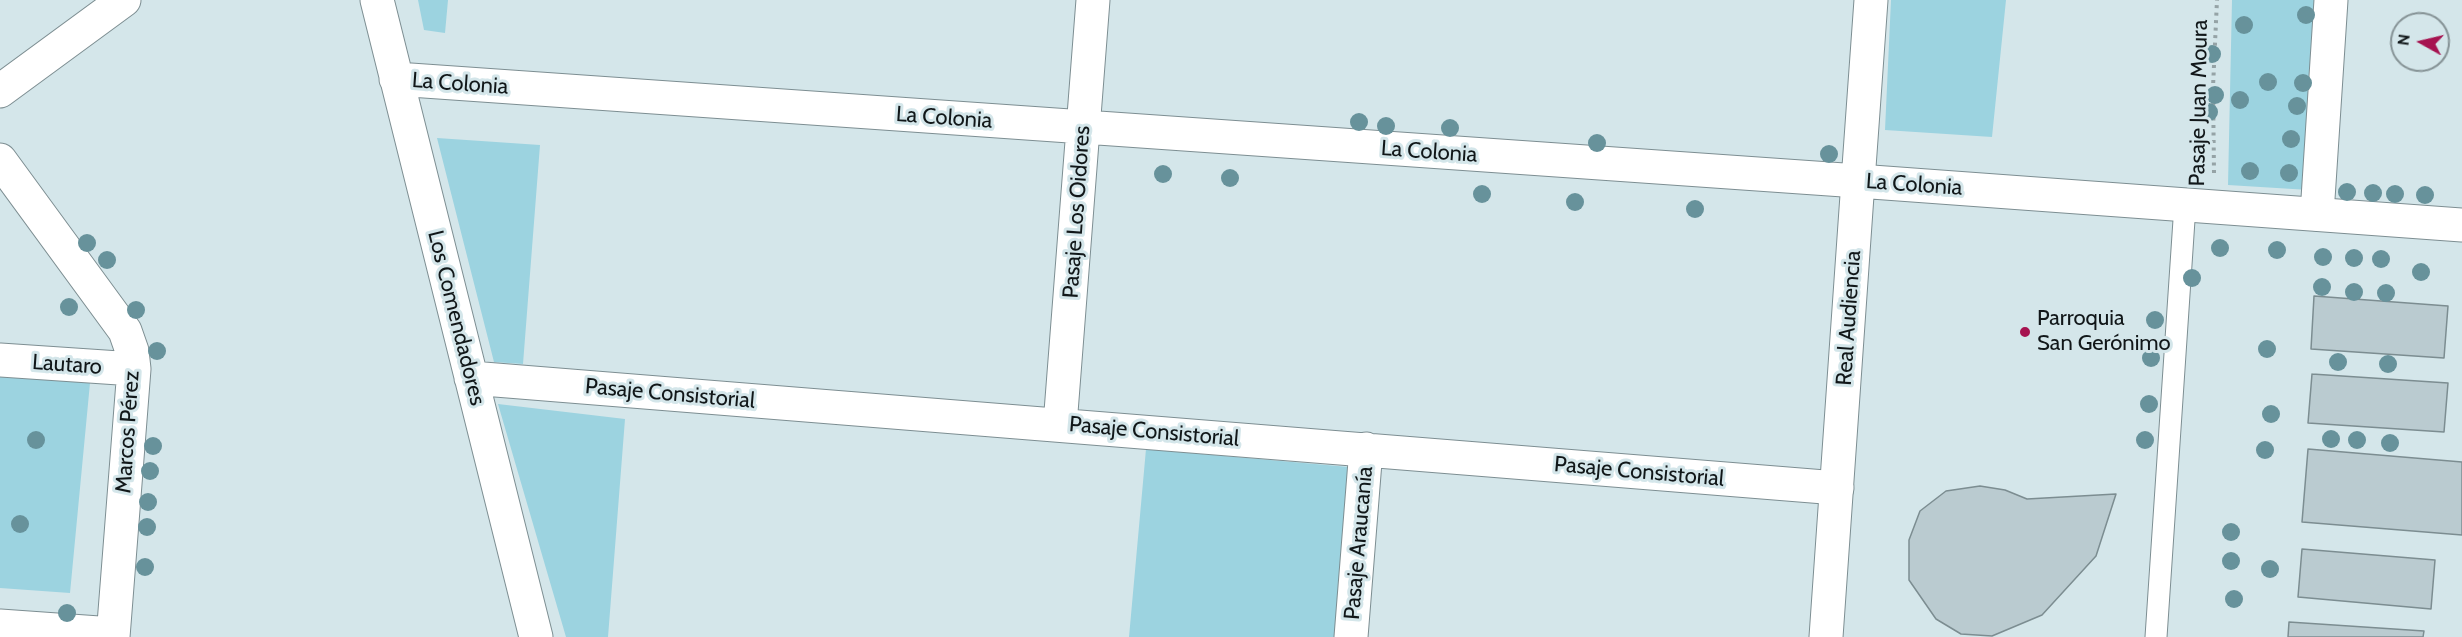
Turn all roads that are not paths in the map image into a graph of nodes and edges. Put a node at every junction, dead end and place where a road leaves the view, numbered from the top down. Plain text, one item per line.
1 (124, 0) edge
2 (377, 0) edge
3 (1093, 0) edge
4 (1871, 0) edge
5 (2331, 0) edge
6 (396, 79) junction
7 (0, 91) edge
8 (1083, 128) junction
9 (0, 160) edge
10 (1858, 181) junction
11 (2200, 206) junction
12 (2317, 214) junction
13 (2462, 225) edge
14 (0, 360) edge
15 (134, 369) junction
16 (471, 378) junction
17 (1060, 425) junction
18 (1366, 449) junction
19 (1837, 488) junction
20 (0, 626) edge
21 (113, 635) edge
22 (536, 637) edge
23 (1351, 637) edge
24 (1826, 637) edge
25 (2156, 637) edge

1 - 7 street
2 - 6 street, Los Comendadores
3 - 8 street, Pasaje Los Oidores
4 - 10 street, Real Audiencia
5 - 12 street
6 - 8 street, La Colonia
6 - 16 street, Los Comendadores
8 - 10 street, La Colonia
8 - 17 street, Pasaje Los Oidores
9 - 15 street, Marcos Pérez
10 - 11 street, La Colonia
10 - 19 street, Real Audiencia
11 - 12 street, La Colonia
11 - 25 lane
12 - 13 street, La Colonia
14 - 15 street, Lautaro
15 - 21 street, Marcos Pérez
16 - 17 street, Pasaje Consistorial
16 - 22 street, Los Comendadores
17 - 18 street, Pasaje Consistorial
18 - 19 street, Pasaje Consistorial
18 - 23 street, Pasaje Araucanía
19 - 24 street, Real Audiencia
20 - 21 street

